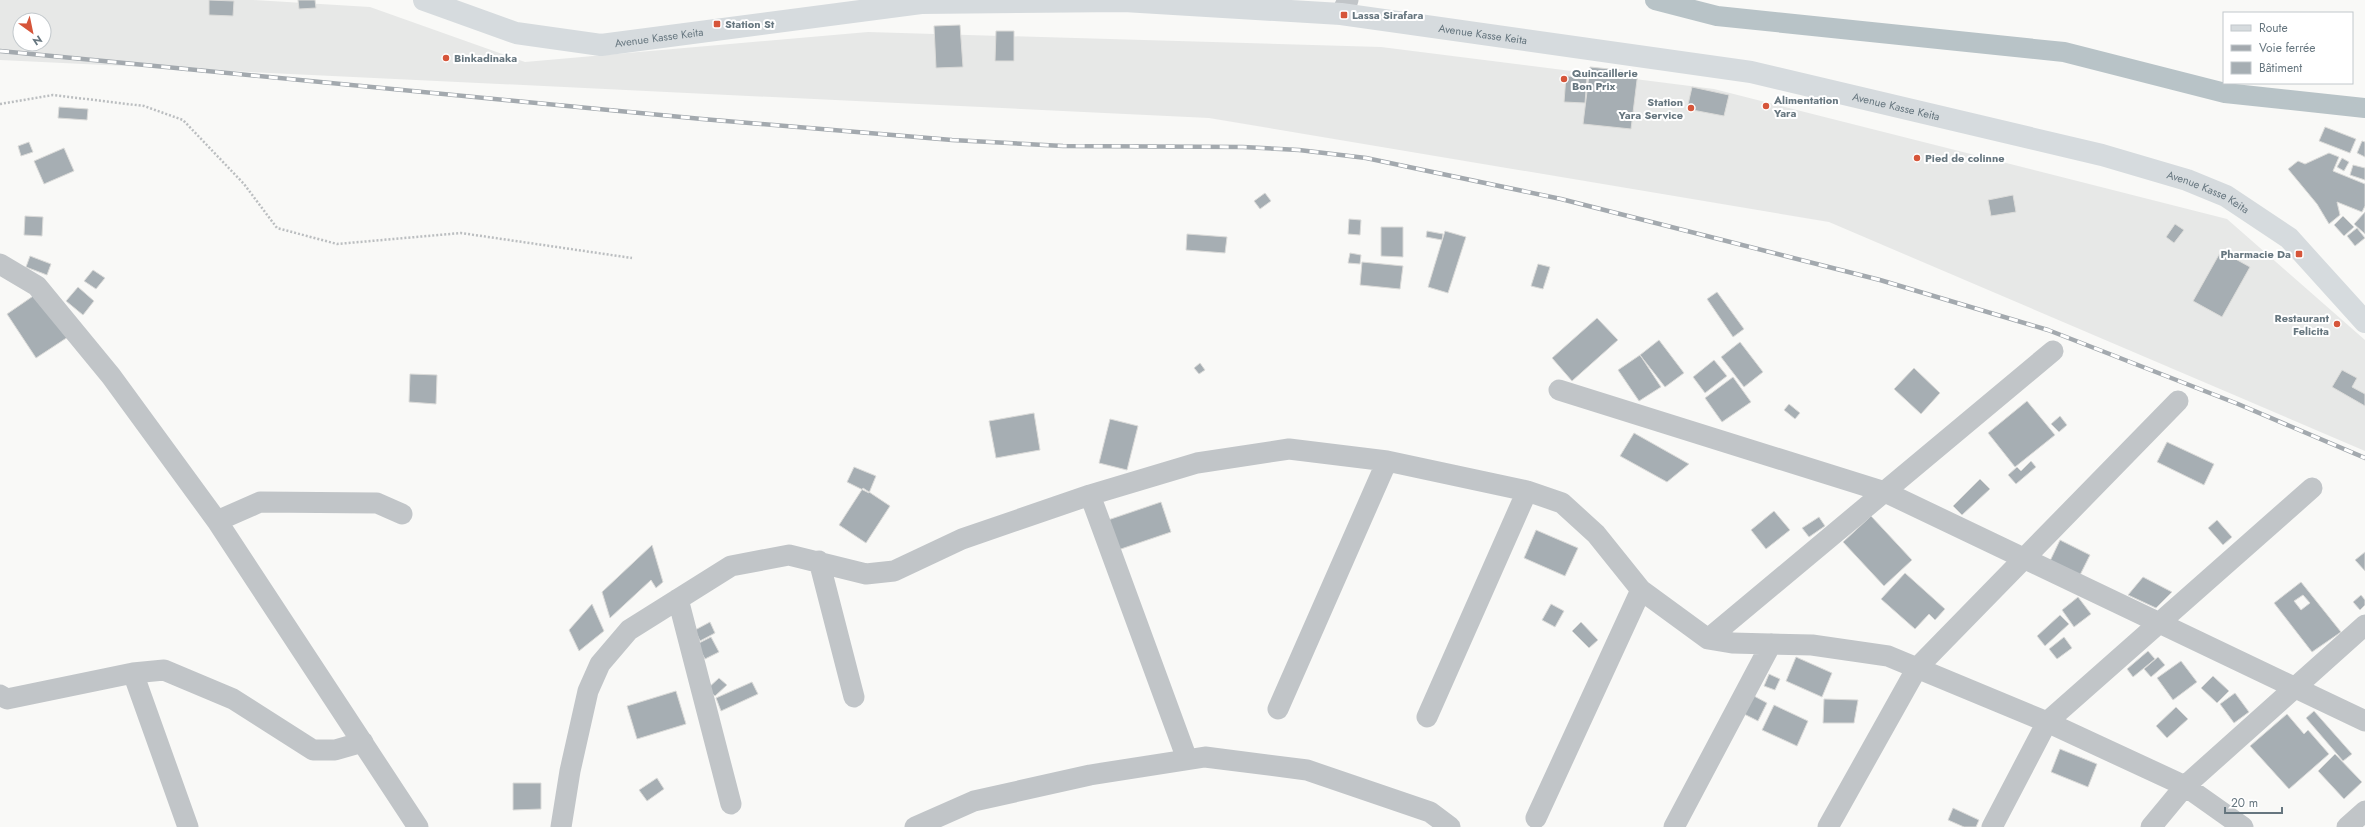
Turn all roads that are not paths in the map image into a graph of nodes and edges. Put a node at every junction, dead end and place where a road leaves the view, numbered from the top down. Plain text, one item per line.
1 (424, 0) edge
2 (1124, 1) edge
3 (1344, 7) edge
4 (0, 264) edge
5 (2365, 322) edge
6 (2053, 350) dead end
7 (1559, 390) dead end
8 (2178, 401) dead end
9 (1387, 461) junction
10 (2312, 488) dead end
11 (1527, 491) junction
12 (1885, 492) junction
13 (1090, 495) junction
14 (402, 514) dead end
15 (217, 521) junction
16 (2023, 559) junction
17 (820, 561) junction
18 (1641, 590) junction
19 (678, 599) junction
20 (2159, 624) junction
21 (2365, 624) edge
22 (1708, 639) junction
23 (1771, 644) junction
24 (1917, 668) junction
25 (133, 673) junction
26 (2294, 688) junction
27 (0, 695) edge
28 (854, 697) dead end
29 (1278, 709) dead end
30 (1426, 717) dead end
31 (2365, 721) edge
32 (2047, 722) junction
33 (363, 742) junction
34 (1187, 759) junction
35 (2185, 786) junction
36 (731, 804) dead end
37 (2365, 811) edge
38 (1536, 818) dead end
39 (188, 827) edge
40 (418, 827) edge
41 (561, 827) edge
42 (915, 827) edge
43 (1450, 827) edge
44 (1674, 827) edge
45 (1828, 827) edge
46 (1992, 827) edge
47 (2151, 827) edge
48 (2243, 827) edge
49 (2347, 827) edge

1 - 2 main road, Avenue Kasse Keita
2 - 3 main road, Avenue Kasse Keita
3 - 5 main road, Avenue Kasse Keita
4 - 15 street
6 - 12 street
7 - 12 street
8 - 16 street
9 - 11 street
9 - 13 street
9 - 29 street
10 - 20 street
11 - 18 street
11 - 30 street
12 - 16 street
12 - 22 street
13 - 17 street
13 - 34 street
14 - 15 street
15 - 33 street
16 - 20 street
16 - 24 street
17 - 19 street
17 - 28 street
18 - 22 street
18 - 38 street
19 - 36 street
19 - 41 street
20 - 26 street
20 - 32 street
21 - 26 street
22 - 23 street
23 - 24 street
23 - 44 street
24 - 32 street
24 - 45 street
25 - 27 street
25 - 33 street
25 - 39 street
26 - 31 street
26 - 35 street
32 - 35 street
32 - 46 street
33 - 40 street
34 - 42 street
34 - 43 street
35 - 47 street
35 - 48 street
37 - 49 street

